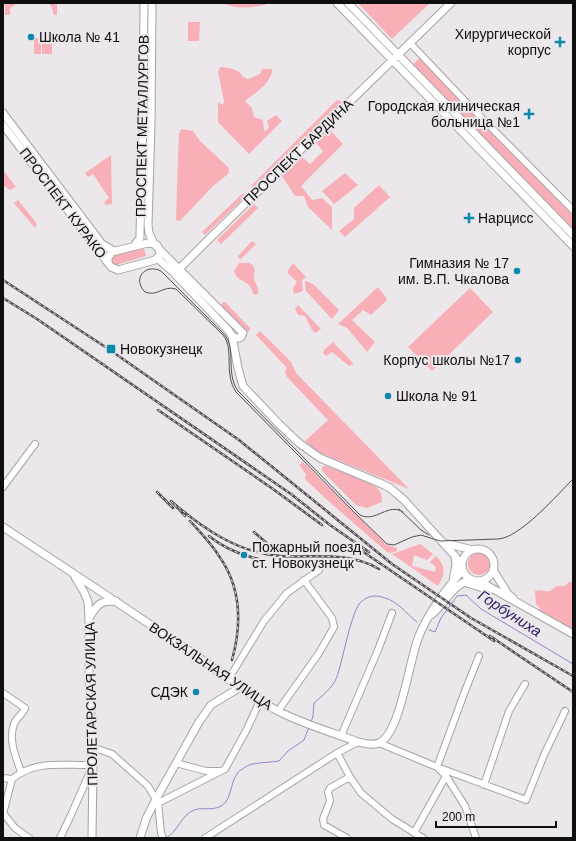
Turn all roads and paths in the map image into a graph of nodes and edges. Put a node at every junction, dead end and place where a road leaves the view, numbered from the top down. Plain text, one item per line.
1 (144, 3) edge
2 (152, 3) edge
3 (337, 3) edge
4 (348, 3) edge
5 (450, 3) edge
6 (410, 43) junction
7 (395, 58) junction
8 (3, 113) edge
9 (3, 125) edge
10 (573, 210) edge
11 (573, 235) edge
12 (572, 243) edge
13 (156, 244) junction
14 (134, 246) junction
15 (114, 251) junction
16 (157, 258) junction
17 (108, 262) junction
18 (180, 268) junction
19 (174, 274) junction
20 (238, 336) junction
21 (35, 444) dead end
22 (3, 487) edge
23 (3, 527) edge
24 (442, 543) junction
25 (473, 550) junction
26 (455, 556) junction
27 (462, 568) junction
28 (319, 570) dead end
29 (493, 570) junction
30 (72, 574) junction
31 (470, 579) junction
32 (304, 580) junction
33 (479, 581) junction
34 (457, 582) junction
35 (99, 591) junction
36 (506, 596) junction
37 (116, 601) junction
38 (88, 602) junction
39 (519, 603) junction
40 (392, 613) dead end
41 (89, 618) junction
42 (573, 634) edge
43 (479, 656) dead end
44 (228, 680) junction
45 (525, 684) dead end
46 (240, 688) junction
47 (3, 693) edge
48 (260, 701) junction
49 (278, 711) junction
50 (566, 711) dead end
51 (341, 736) junction
52 (358, 742) junction
53 (379, 742) junction
54 (92, 747) junction
55 (337, 753) junction
56 (176, 763) junction
57 (93, 765) junction
58 (437, 767) junction
59 (225, 769) junction
60 (21, 772) junction
61 (446, 776) junction
62 (350, 777) junction
63 (3, 778) edge
64 (12, 779) junction
65 (484, 785) junction
66 (157, 801) junction
67 (3, 814) edge
68 (412, 834) edge
69 (162, 836) edge
70 (29, 838) edge
71 (60, 838) edge
72 (92, 838) edge
73 (140, 838) edge
74 (205, 838) edge
75 (347, 838) edge
76 (423, 838) edge
77 (476, 838) edge

1 - 14 main road, ПРОСПЕКТ МЕТАЛЛУРГОВ
2 - 13 main road, ПРОСПЕКТ МЕТАЛЛУРГОВ
3 - 7 main road
4 - 7 main road
5 - 6 main road, ПРОСПЕКТ БАРДИНА
6 - 7 main road, ПРОСПЕКТ БАРДИНА
6 - 10 street
7 - 11 main road
7 - 12 main road
7 - 18 main road, ПРОСПЕКТ БАРДИНА
8 - 15 main road, ПРОСПЕКТ КУРАКО
9 - 17 main road, ПРОСПЕКТ КУРАКО
13 - 14 main road
13 - 16 main road
13 - 18 main road
14 - 15 main road
15 - 17 main road
16 - 17 main road
16 - 19 main road
18 - 19 main road, ПРОСПЕКТ БАРДИНА
18 - 20 main road
19 - 20 main road
20 - 24 main road
21 - 22 street
23 - 30 main road, ВОКЗАЛЬНАЯ УЛИЦА
24 - 25 main road
24 - 26 main road
25 - 27 main road
25 - 29 main road
26 - 27 main road
26 - 34 main road
27 - 31 main road
27 - 34 main road
28 - 32 street
29 - 33 main road
29 - 39 main road
30 - 35 main road, ВОКЗАЛЬНАЯ УЛИЦА
30 - 38 main road, ПРОЛЕТАРСКАЯ УЛИЦА
31 - 33 main road
31 - 34 main road
32 - 44 street
32 - 49 street
33 - 36 main road
34 - 36 main road
34 - 53 main road
35 - 37 main road, ВОКЗАЛЬНАЯ УЛИЦА
35 - 38 main road
36 - 39 main road
37 - 41 main road
37 - 44 main road, ВОКЗАЛЬНАЯ УЛИЦА
38 - 41 main road, ПРОЛЕТАРСКАЯ УЛИЦА
39 - 42 main road
40 - 51 street
41 - 54 main road, ПРОЛЕТАРСКАЯ УЛИЦА
43 - 58 street
44 - 46 main road, ВОКЗАЛЬНАЯ УЛИЦА
45 - 65 street
46 - 48 main road, ВОКЗАЛЬНАЯ УЛИЦА
46 - 56 main road
47 - 60 street
48 - 49 main road, ВОКЗАЛЬНАЯ УЛИЦА
48 - 59 street
49 - 51 main road, ВОКЗАЛЬНАЯ УЛИЦА
50 - 65 street, ВОКЗАЛЬНАЯ УЛИЦА
51 - 52 main road, ВОКЗАЛЬНАЯ УЛИЦА
52 - 53 main road, ВОКЗАЛЬНАЯ УЛИЦА
52 - 55 street
53 - 58 street, ВОКЗАЛЬНАЯ УЛИЦА
54 - 57 main road, ПРОЛЕТАРСКАЯ УЛИЦА
54 - 66 street
55 - 62 street
55 - 74 street
56 - 59 street
56 - 66 main road
57 - 60 street
57 - 71 street
57 - 72 main road, ПРОЛЕТАРСКАЯ УЛИЦА
58 - 61 street
58 - 65 street, ВОКЗАЛЬНАЯ УЛИЦА
59 - 66 street
60 - 64 street
61 - 68 street
61 - 77 street
62 - 68 street
62 - 75 street
63 - 64 street
64 - 67 street
66 - 69 street
66 - 73 main road
67 - 70 street
68 - 76 street

